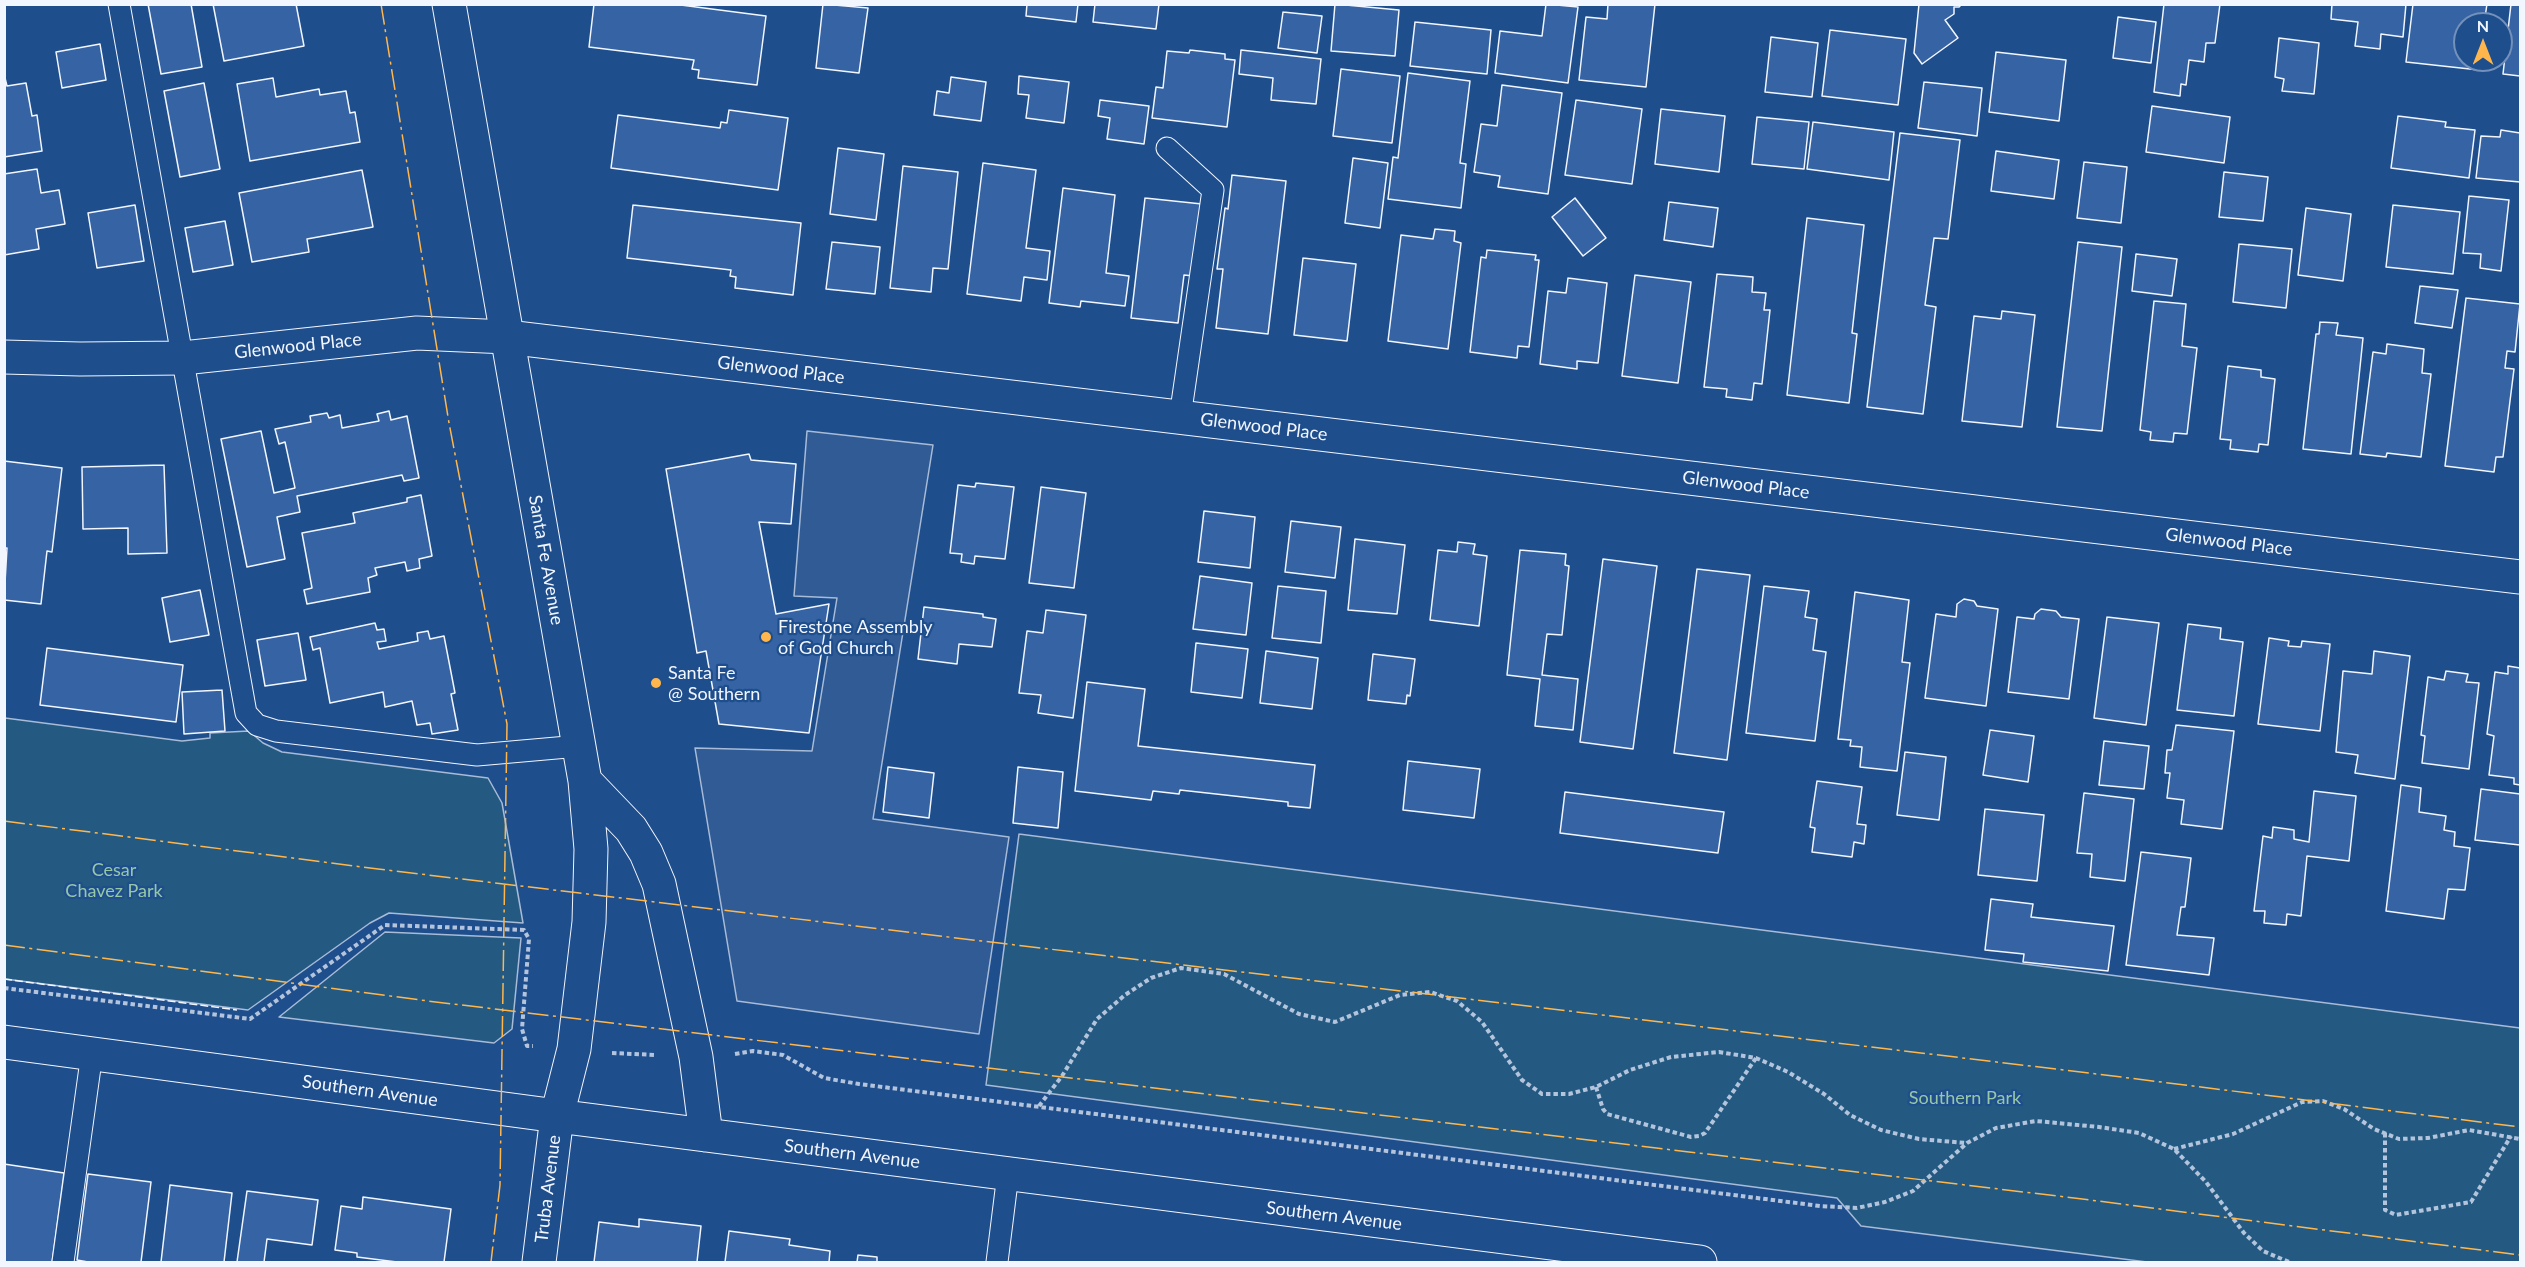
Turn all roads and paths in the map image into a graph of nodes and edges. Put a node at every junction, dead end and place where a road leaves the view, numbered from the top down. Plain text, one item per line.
1 (119, 4) edge
2 (449, 4) edge
3 (1167, 148) dead end
4 (507, 337) junction
5 (4, 357) edge
6 (183, 358) junction
7 (1180, 417) junction
8 (2520, 577) edge
9 (579, 746) junction
10 (585, 781) junction
11 (4, 988) edge
12 (4, 1042) edge
13 (527, 1046) dead end
14 (92, 1053) junction
15 (620, 1053) dead end
16 (733, 1054) dead end
17 (660, 1056) dead end
18 (1756, 1058) junction
19 (1596, 1087) junction
20 (1039, 1106) junction
21 (557, 1116) junction
22 (2385, 1134) junction
23 (706, 1135) junction
24 (2511, 1136) junction
25 (2520, 1139) edge
26 (1967, 1143) junction
27 (2174, 1149) junction
28 (1008, 1174) junction
29 (63, 1263) edge
30 (539, 1263) edge
31 (997, 1263) edge
32 (1700, 1263) edge
33 (2289, 1263) edge

1 - 6 lane
2 - 4 street, Santa Fe Avenue
3 - 7 lane
4 - 6 street, Glenwood Place
4 - 7 street, Glenwood Place
4 - 9 street, Santa Fe Avenue
5 - 6 street, Glenwood Place
6 - 9 lane
7 - 8 street, Glenwood Place
9 - 10 street, Santa Fe Avenue
10 - 21 street, Santa Fe Avenue
10 - 23 street
11 - 13 path
12 - 14 street, Southern Avenue
14 - 21 street, Southern Avenue
14 - 29 lane
15 - 17 path
16 - 20 path
18 - 19 path
18 - 19 path
18 - 26 path
19 - 20 path
20 - 26 path
21 - 23 street, Southern Avenue
21 - 30 street, Truba Avenue
22 - 24 path
22 - 24 path
22 - 27 path
23 - 28 street, Southern Avenue
24 - 25 path
26 - 27 path
27 - 33 path
28 - 31 lane
28 - 32 street, Southern Avenue

